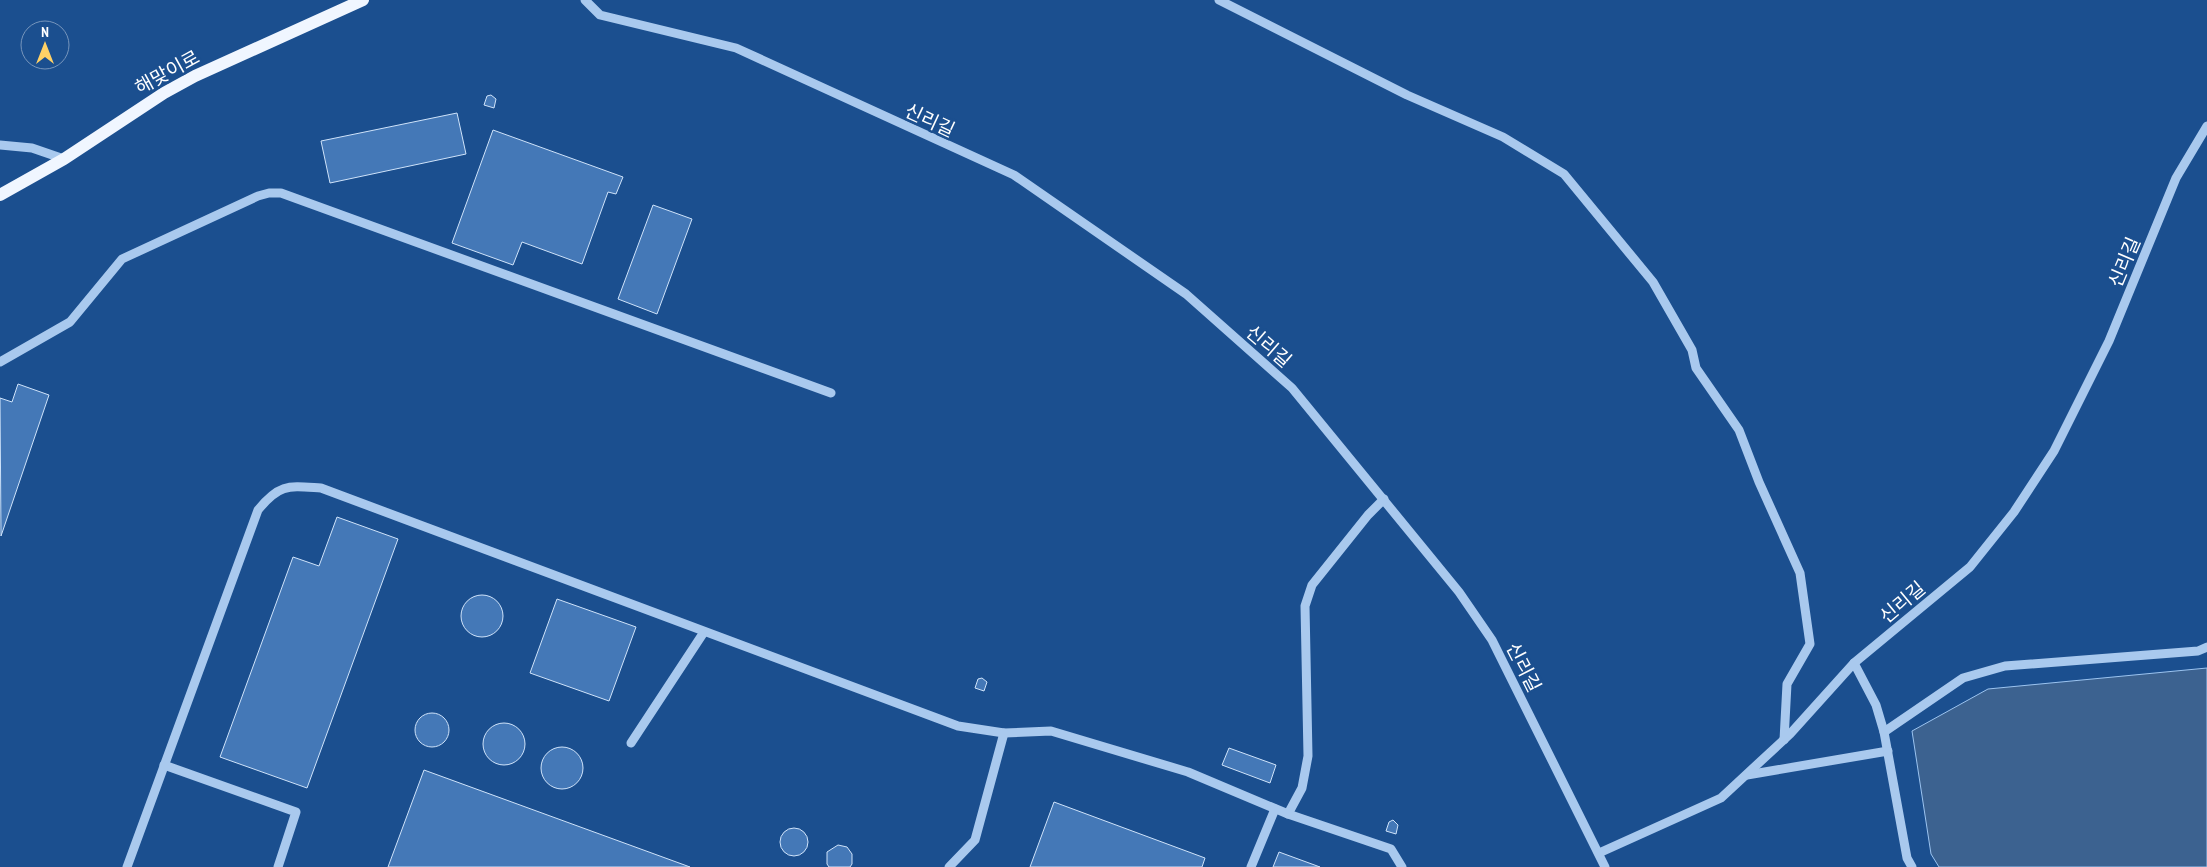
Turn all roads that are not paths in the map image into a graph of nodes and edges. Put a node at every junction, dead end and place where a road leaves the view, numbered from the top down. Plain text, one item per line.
1 (362, 0) edge
2 (585, 0) edge
3 (1219, 0) edge
4 (2207, 126) edge
5 (0, 145) edge
6 (64, 159) junction
7 (0, 195) edge
8 (0, 362) edge
9 (831, 393) dead end
10 (1384, 499) junction
11 (704, 632) junction
12 (2207, 647) edge
13 (1854, 663) junction
14 (1884, 732) junction
15 (1004, 733) junction
16 (1784, 740) junction
17 (631, 743) dead end
18 (1888, 751) junction
19 (164, 765) junction
20 (1746, 775) junction
21 (1275, 809) junction
22 (1288, 814) junction
23 (1599, 853) junction
24 (127, 867) edge
25 (278, 867) edge
26 (949, 867) edge
27 (1252, 867) edge
28 (1402, 867) edge
29 (1605, 867) edge
30 (1911, 867) edge

1 - 6 main road, 해맞이로
2 - 10 street, 신리길
3 - 16 street
4 - 13 street, 신리길
5 - 6 street
6 - 7 main road, 해맞이로
8 - 9 street
10 - 22 street
10 - 23 street, 신리길
11 - 15 street
11 - 17 street
11 - 19 street
12 - 14 street
13 - 14 street
13 - 16 street, 신리길
14 - 18 street
15 - 21 street
15 - 26 street
16 - 20 street, 신리길
18 - 20 street
18 - 30 street
19 - 24 street
19 - 25 street
20 - 23 street, 신리길
21 - 22 street
21 - 27 street
22 - 28 street
23 - 29 street

